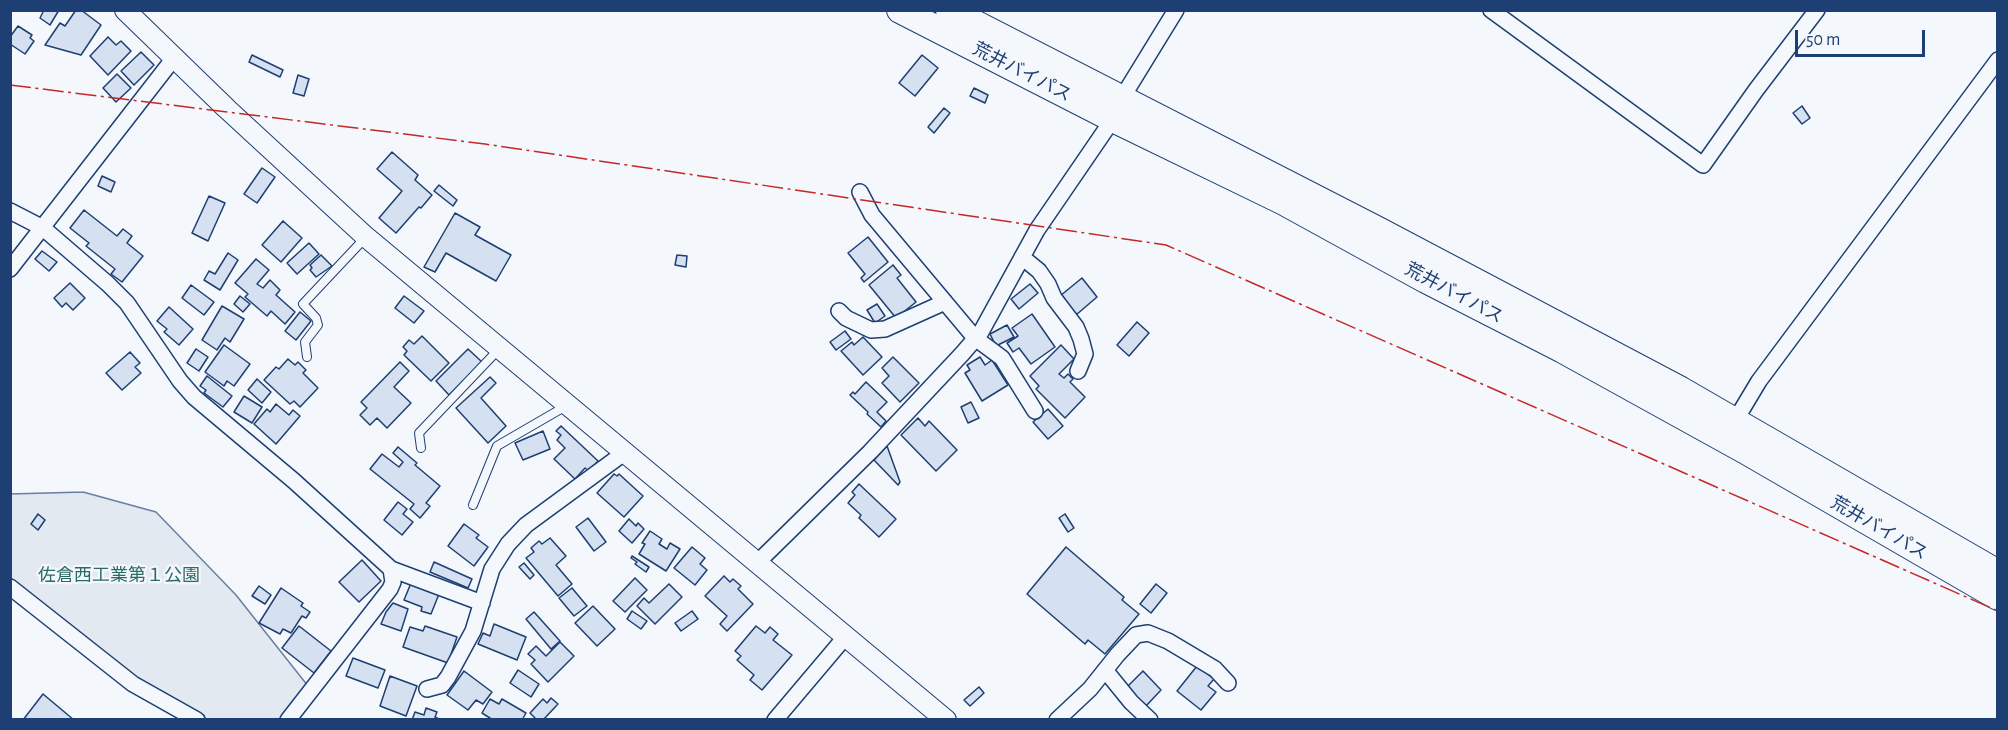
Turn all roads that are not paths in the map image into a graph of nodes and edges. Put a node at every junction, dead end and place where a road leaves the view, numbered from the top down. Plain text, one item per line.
1 (125, 10) edge
2 (900, 10) edge
3 (949, 10) edge
4 (1176, 10) edge
5 (1491, 10) edge
6 (1817, 10) edge
7 (174, 58) junction
8 (1998, 60) edge
9 (1117, 108) junction
10 (860, 192) dead end
11 (10, 211) edge
12 (43, 228) junction
13 (366, 237) junction
14 (1022, 257) junction
15 (10, 269) edge
16 (945, 302) junction
17 (839, 311) dead end
18 (975, 338) junction
19 (499, 349) junction
20 (307, 357) dead end
21 (1078, 371) dead end
22 (567, 406) junction
23 (1035, 411) dead end
24 (1735, 421) junction
25 (421, 448) dead end
26 (624, 453) junction
27 (473, 505) dead end
28 (757, 563) junction
29 (391, 570) junction
30 (1998, 573) edge
31 (10, 587) edge
32 (1998, 597) edge
33 (482, 603) junction
34 (846, 636) junction
35 (1106, 670) junction
36 (1228, 683) dead end
37 (427, 689) dead end
38 (197, 720) edge
39 (288, 720) edge
40 (776, 720) edge
41 (946, 720) edge
42 (1057, 720) edge
43 (1150, 720) edge

1 - 7 street
2 - 9 highway, 荒井バイパス
3 - 9 highway, 荒井バイパス
4 - 9 street
5 - 6 street
7 - 12 street
7 - 13 street
8 - 24 street
9 - 14 street
9 - 24 highway, 荒井バイパス
9 - 32 highway, 荒井バイパス
10 - 16 street
11 - 12 street
12 - 15 street
12 - 29 street
13 - 19 street
13 - 20 lane
14 - 18 street
14 - 21 street
16 - 17 street
16 - 18 street
18 - 23 street
18 - 28 street
19 - 22 street
19 - 25 lane
22 - 26 street
22 - 27 lane
24 - 30 highway, 荒井バイパス
26 - 28 street
26 - 33 street
28 - 34 street
29 - 33 street
29 - 39 street
31 - 38 street
33 - 37 street
34 - 40 street
34 - 41 street
35 - 36 street
35 - 42 street
35 - 43 street

